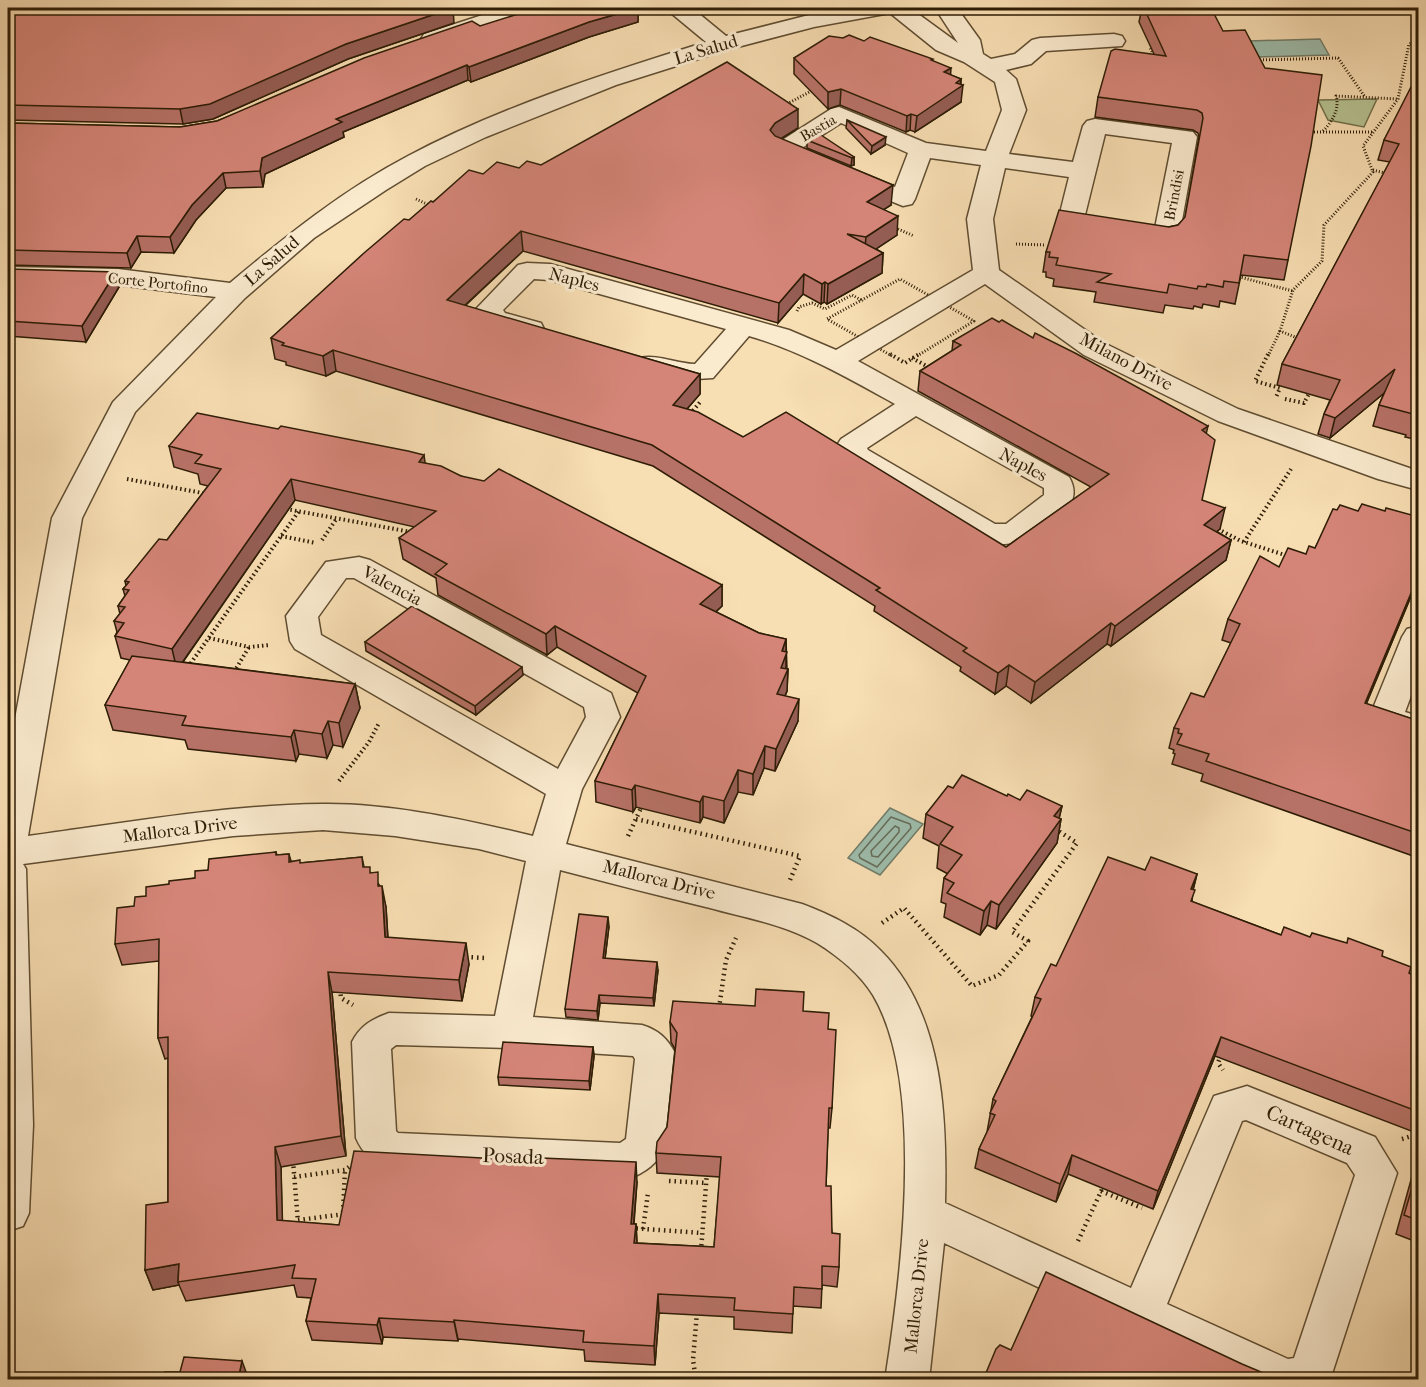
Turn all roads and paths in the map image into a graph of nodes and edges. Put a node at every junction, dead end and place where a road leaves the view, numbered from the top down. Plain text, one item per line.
1 (524, 8) edge
2 (679, 8) edge
3 (885, 8) edge
4 (897, 8) edge
5 (945, 8) edge
6 (494, 11) edge
7 (1114, 41) dead end
8 (1419, 41) edge
9 (722, 44) junction
10 (412, 46) edge
11 (980, 62) junction
12 (1255, 64) edge
13 (822, 84) edge
14 (1365, 97) junction
15 (1398, 99) junction
16 (783, 106) edge
17 (1301, 132) edge
18 (1323, 132) junction
19 (1373, 132) junction
20 (921, 150) junction
21 (995, 159) junction
22 (1372, 170) junction
23 (1083, 171) junction
24 (1395, 176) edge
25 (413, 197) dead end
26 (433, 206) edge
27 (986, 273) junction
28 (8, 275) edge
29 (236, 292) junction
30 (863, 301) dead end
31 (839, 302) edge
32 (743, 326) junction
33 (1280, 331) junction
34 (550, 335) edge
35 (1301, 339) edge
36 (625, 357) edge
37 (912, 358) dead end
38 (838, 361) junction
39 (933, 370) edge
40 (704, 372) junction
41 (1312, 387) edge
42 (914, 405) junction
43 (699, 418) edge
44 (1307, 443) junction
45 (1419, 481) edge
46 (143, 482) dead end
47 (179, 489) dead end
48 (1209, 524) edge
49 (281, 536) dead end
50 (1244, 542) junction
51 (320, 544) dead end
52 (1297, 558) edge
53 (1400, 590) edge
54 (1419, 596) edge
55 (1419, 637) edge
56 (209, 638) dead end
57 (306, 640) junction
58 (249, 647) junction
59 (232, 675) edge
60 (383, 715) dead end
61 (1419, 728) edge
62 (565, 789) junction
63 (323, 817) junction
64 (636, 819) dead end
65 (1057, 830) edge
66 (8, 851) edge
67 (546, 851) junction
68 (8, 869) edge
69 (786, 888) dead end
70 (751, 904) junction
71 (873, 929) dead end
72 (458, 956) edge
73 (525, 961) junction
74 (340, 987) edge
75 (342, 998) junction
76 (332, 999) edge
77 (719, 1011) edge
78 (389, 1029) junction
79 (511, 1032) junction
80 (1222, 1053) edge
81 (1208, 1059) edge
82 (1218, 1063) junction
83 (1247, 1103) junction
84 (376, 1138) junction
85 (293, 1154) edge
86 (708, 1160) edge
87 (345, 1170) junction
88 (294, 1177) junction
89 (1106, 1180) edge
90 (662, 1181) edge
91 (706, 1183) junction
92 (8, 1213) edge
93 (342, 1214) junction
94 (925, 1214) junction
95 (354, 1215) edge
96 (298, 1220) junction
97 (619, 1228) edge
98 (298, 1229) edge
99 (702, 1233) junction
100 (700, 1256) edge
101 (1062, 1278) junction
102 (697, 1302) edge
103 (1141, 1314) junction
104 (696, 1380) edge
105 (907, 1380) edge
106 (1285, 1380) edge
107 (1290, 1380) edge

1 - 6 street
2 - 9 street
3 - 9 street, La Salud
4 - 11 street
5 - 11 street
6 - 10 street
7 - 11 street
8 - 15 path
9 - 29 street, La Salud
11 - 21 street
12 - 14 path
13 - 16 path
14 - 15 path
14 - 18 path
15 - 19 path
17 - 18 path
18 - 19 path
19 - 22 path
20 - 20 street, Bastia
20 - 21 street, Bastia
21 - 23 street
21 - 27 street
22 - 24 path
22 - 33 path
23 - 23 street, Brindisi
25 - 26 path
27 - 38 street
27 - 44 street, Milano Drive
28 - 29 street, Corte Portofino
29 - 66 street, La Salud
30 - 31 path
32 - 34 street, Naples
32 - 38 street, Naples
32 - 40 street
33 - 35 path
33 - 41 path
36 - 40 street
37 - 39 path
38 - 42 street, Naples
40 - 43 path
42 - 42 street, Naples
44 - 45 street, Milano Drive
44 - 50 path
46 - 47 path
48 - 50 path
49 - 51 path
50 - 52 path
53 - 54 path
55 - 61 street
56 - 58 path
57 - 58 path
57 - 62 street
57 - 62 street, Valencia
58 - 59 path
60 - 63 path
62 - 67 street, Valencia
63 - 66 street, Mallorca Drive
63 - 67 street, Mallorca Drive
64 - 69 path
65 - 71 path
67 - 70 street, Mallorca Drive
67 - 73 street
68 - 92 street
70 - 77 path
70 - 94 street, Mallorca Drive
72 - 73 path
73 - 79 street
74 - 75 path
75 - 76 path
75 - 78 path
78 - 79 street, Posada
78 - 84 street
79 - 84 street, Posada
80 - 82 path
81 - 82 path
82 - 83 path
83 - 103 street, Cartagena
83 - 107 street, Cartagena
84 - 87 path
85 - 88 path
86 - 91 path
87 - 88 path
87 - 93 path
88 - 96 path
89 - 101 path
90 - 91 path
91 - 99 path
93 - 95 path
93 - 96 path
94 - 101 street
94 - 105 street, Mallorca Drive
96 - 98 path
97 - 99 path
99 - 100 path
101 - 103 street
102 - 104 path
103 - 106 street

